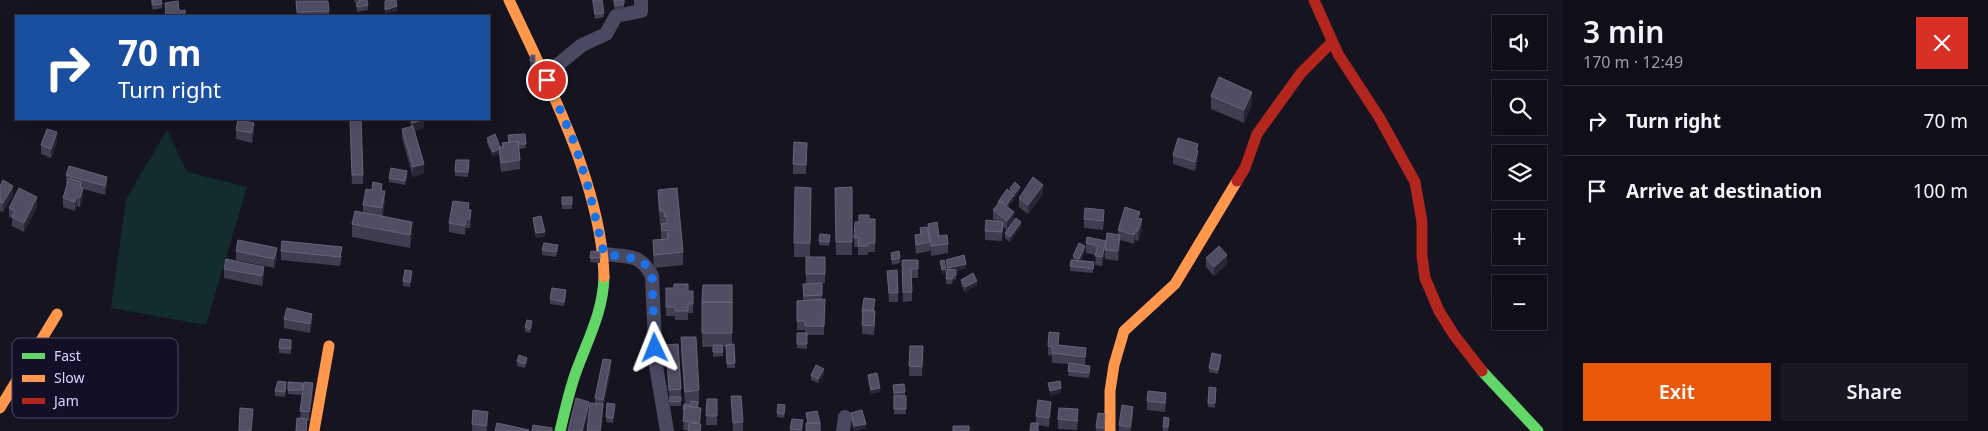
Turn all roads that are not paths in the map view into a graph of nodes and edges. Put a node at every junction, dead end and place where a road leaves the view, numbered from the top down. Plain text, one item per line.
1 (509, 0) edge
2 (641, 0) edge
3 (1314, 0) edge
4 (1329, 45) dead end
5 (544, 73) junction
6 (604, 254) junction
7 (57, 314) dead end
8 (42, 338) edge
9 (329, 346) dead end
10 (12, 388) edge
11 (0, 408) edge
12 (314, 431) edge
13 (560, 431) edge
14 (667, 431) edge
15 (1110, 431) edge
16 (1538, 431) edge

1 - 5 street
2 - 5 street
3 - 16 street
4 - 15 street
5 - 6 street
6 - 13 street
6 - 14 street
7 - 8 street
9 - 12 street
10 - 11 street

